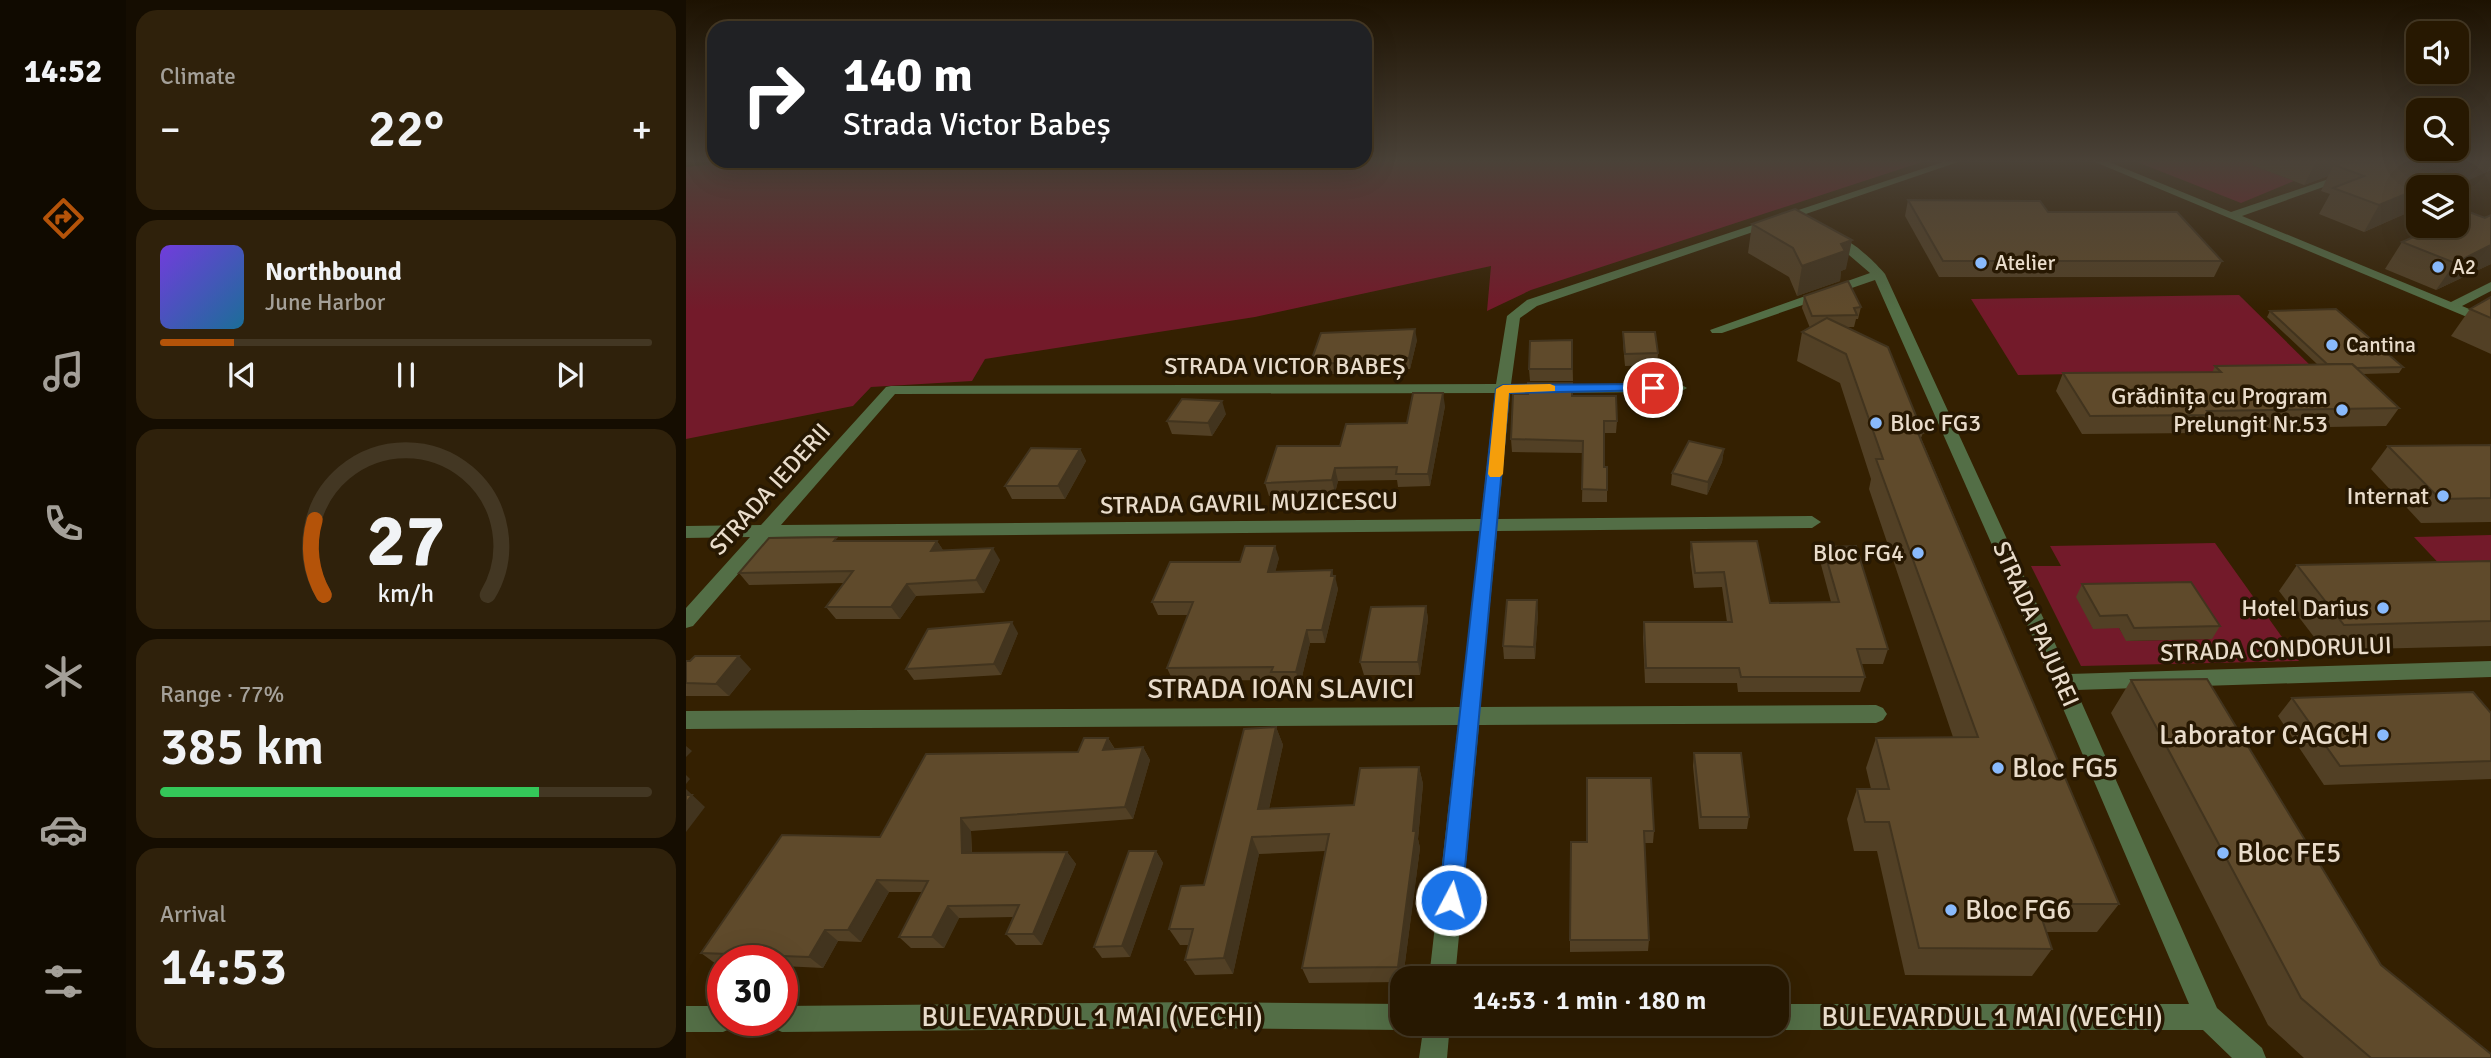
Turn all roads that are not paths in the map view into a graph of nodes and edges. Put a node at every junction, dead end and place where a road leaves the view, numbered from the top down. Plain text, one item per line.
1 (1806, 211) edge
2 (2220, 211) edge
3 (2245, 211) edge
4 (1792, 216) junction
5 (2231, 216) junction
6 (1879, 274) junction
7 (2491, 286) edge
8 (2451, 307) junction
9 (2491, 323) edge
10 (1717, 330) dead end
11 (1680, 387) dead end
12 (1503, 389) junction
13 (891, 390) joint
14 (1812, 522) dead end
15 (1490, 525) junction
16 (765, 531) junction
17 (686, 532) edge
18 (686, 621) edge
19 (2491, 669) edge
20 (2063, 682) junction
21 (1876, 714) dead end
22 (1471, 716) junction
23 (686, 720) edge
24 (1443, 966) edge
25 (1390, 1017) edge
26 (1789, 1017) edge
27 (2208, 1017) junction
28 (686, 1019) edge
29 (707, 1019) edge
30 (798, 1019) edge
31 (1436, 1036) edge
32 (1433, 1058) edge
33 (2252, 1058) edge

1 - 4 street
2 - 5 street
3 - 5 street
4 - 6 street, STRADA PAJUREI
4 - 12 street
5 - 8 street
6 - 10 street
6 - 20 street, STRADA PAJUREI
7 - 8 street
8 - 9 street
11 - 12 street, STRADA VICTOR BABEȘ
12 - 13 street, STRADA VICTOR BABEȘ
12 - 15 street
13 - 16 street, STRADA IEDERII
14 - 15 street, STRADA GAVRIL MUZICESCU
15 - 16 street, STRADA GAVRIL MUZICESCU
15 - 22 street
16 - 17 street, STRADA GAVRIL MUZICESCU
16 - 18 street, STRADA IEDERII
19 - 20 street, STRADA CONDORULUI
20 - 27 street, STRADA PAJUREI
21 - 22 street, STRADA IOAN SLAVICI
22 - 23 street, STRADA IOAN SLAVICI
22 - 24 street
25 - 30 street, BULEVARDUL 1 MAI (VECHI)
26 - 27 street, BULEVARDUL 1 MAI (VECHI)
27 - 33 street, STRADA PAJUREI
28 - 29 street
31 - 32 street

